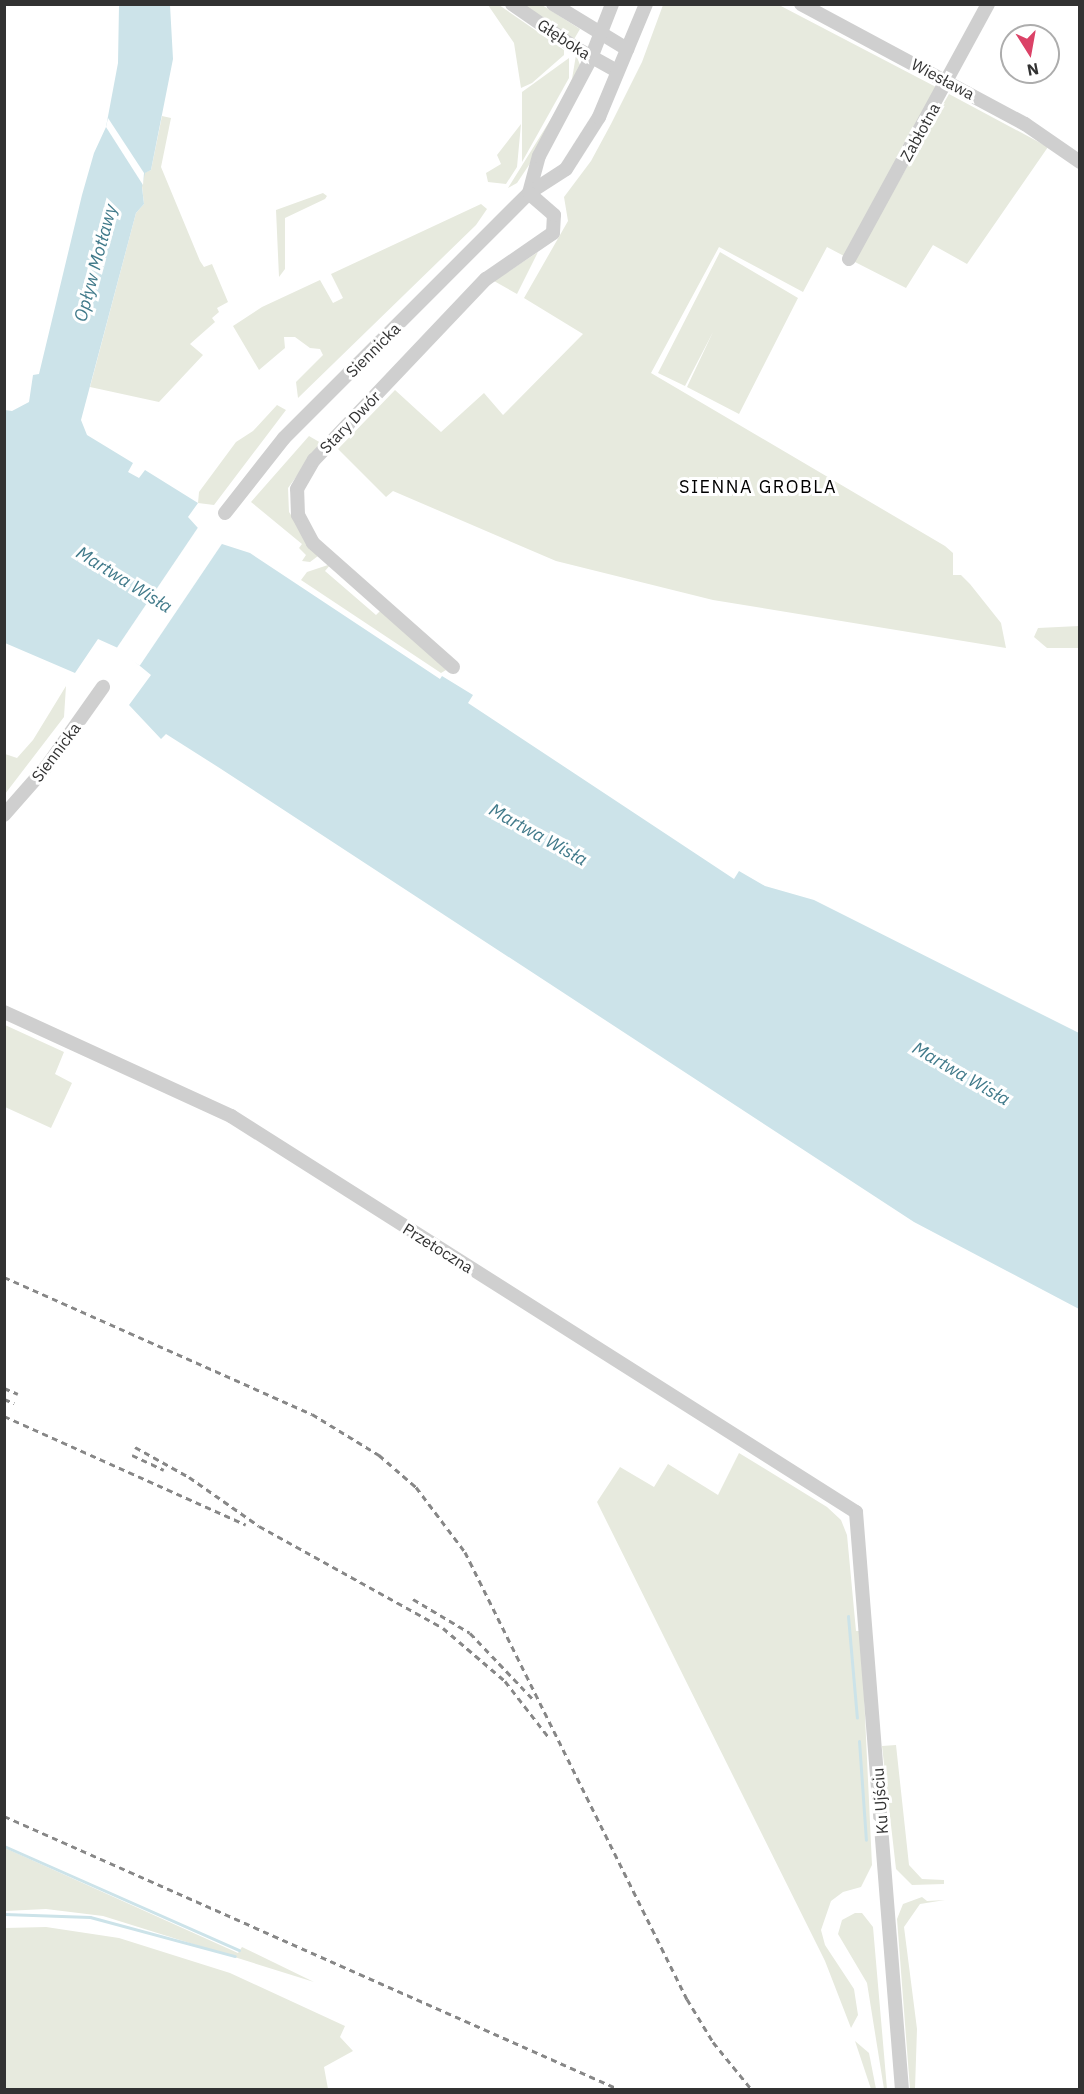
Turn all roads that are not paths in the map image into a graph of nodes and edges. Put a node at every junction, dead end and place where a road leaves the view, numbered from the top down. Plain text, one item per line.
1 (512, 4) edge
2 (553, 4) edge
3 (612, 4) edge
4 (646, 4) edge
5 (801, 4) edge
6 (988, 4) edge
7 (601, 35) junction
8 (627, 49) junction
9 (591, 58) junction
10 (617, 71) junction
11 (949, 81) junction
12 (1080, 162) edge
13 (529, 193) junction
14 (849, 258) dead end
15 (225, 513) dead end
16 (453, 667) dead end
17 (103, 687) dead end
18 (4, 815) edge
19 (4, 1012) edge
20 (856, 1512) joint
21 (902, 2090) edge

1 - 9 street, Głęboka
2 - 7 street, Głęboka
3 - 7 street, Siennicka
4 - 8 street, Siennicka
5 - 11 street, Wiesława
6 - 11 street, Zabłotna
7 - 8 street, Głęboka
7 - 9 street, Siennicka
8 - 10 street, Siennicka
9 - 10 street, Głęboka
9 - 13 street, Siennicka
10 - 13 street, Siennicka
11 - 12 street, Wiesława
11 - 14 street, Zabłotna
13 - 15 street, Siennicka
13 - 16 street, Stary Dwór
17 - 18 street, Siennicka
19 - 20 street, Przetoczna
20 - 21 street, Ku Ujściu

